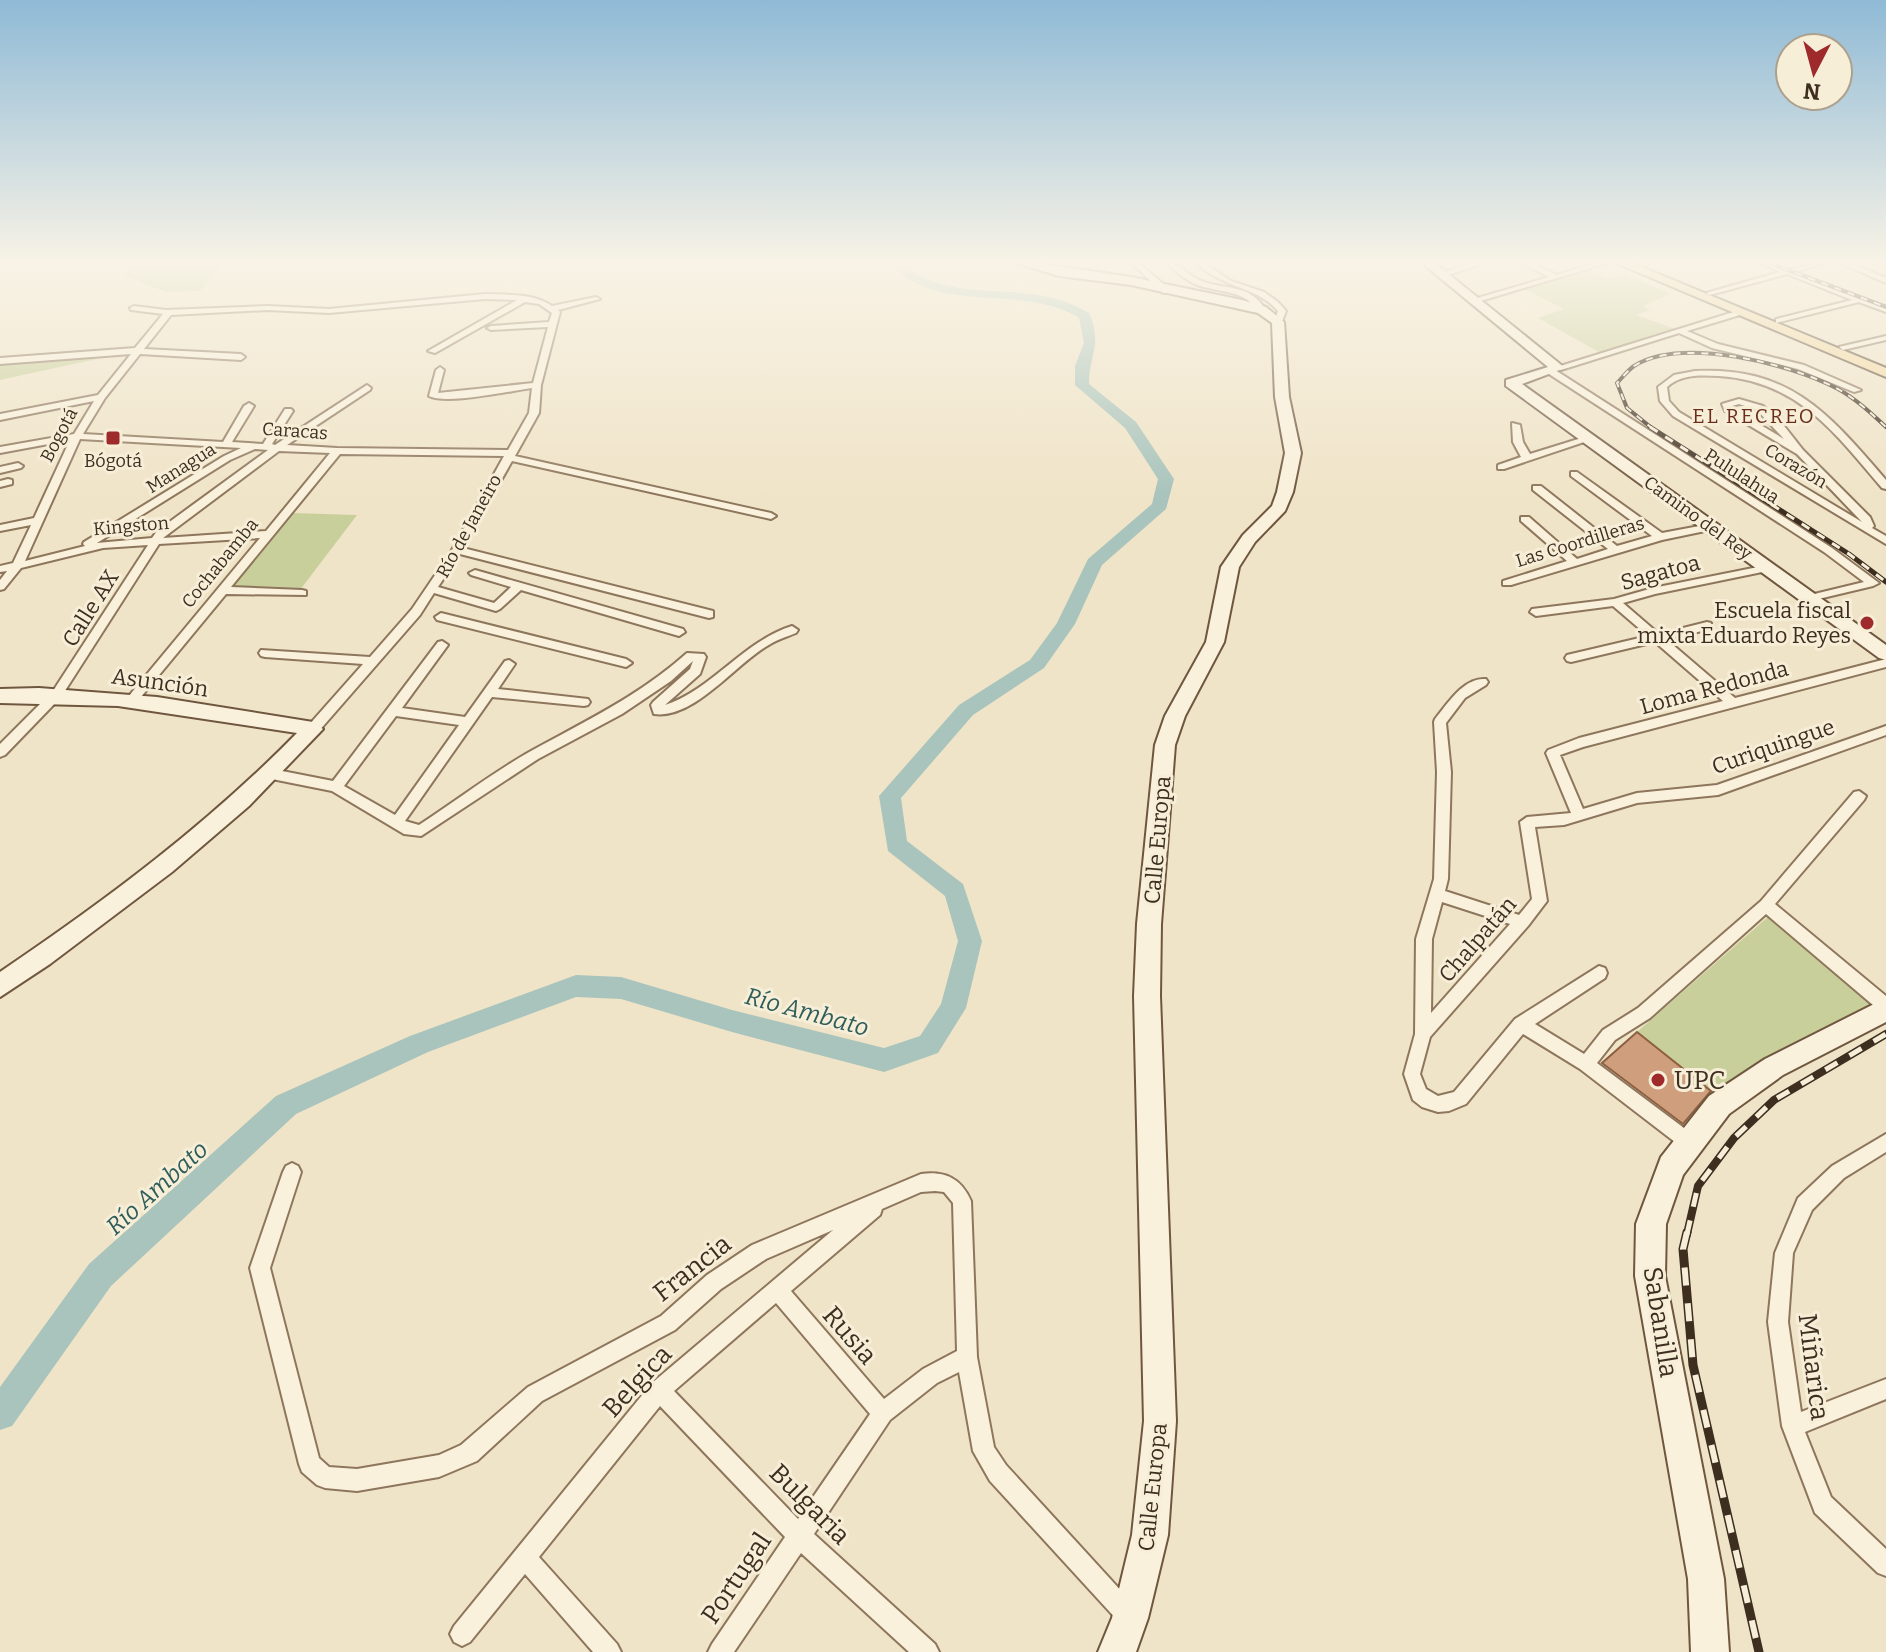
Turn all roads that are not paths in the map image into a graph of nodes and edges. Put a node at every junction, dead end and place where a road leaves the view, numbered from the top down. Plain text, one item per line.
1 (145, 340) edge
2 (451, 340) edge
3 (548, 340) edge
4 (1274, 340) edge
5 (1521, 340) edge
6 (1652, 340) edge
7 (1702, 340) edge
8 (1807, 340) edge
9 (1826, 340) edge
10 (1876, 340) edge
11 (1843, 347) junction
12 (135, 351) junction
13 (432, 351) dead end
14 (241, 357) dead end
15 (0, 361) edge
16 (1886, 365) edge
17 (440, 370) dead end
18 (1555, 370) junction
19 (1782, 372) dead end
20 (1886, 373) edge
21 (1771, 384) junction
22 (537, 385) junction
23 (367, 388) dead end
24 (1857, 390) dead end
25 (101, 397) junction
26 (249, 406) dead end
27 (288, 411) dead end
28 (0, 417) edge
29 (1515, 425) dead end
30 (77, 436) junction
31 (1588, 439) junction
32 (227, 443) junction
33 (263, 445) junction
34 (279, 446) junction
35 (0, 450) edge
36 (337, 451) junction
37 (1800, 452) junction
38 (510, 455) junction
39 (1527, 458) junction
40 (18, 466) dead end
41 (1501, 467) dead end
42 (0, 470) edge
43 (1574, 474) dead end
44 (1886, 486) edge
45 (1537, 488) dead end
46 (771, 516) dead end
47 (1525, 519) dead end
48 (36, 521) junction
49 (1710, 527) junction
50 (0, 528) edge
51 (1870, 530) junction
52 (267, 534) junction
53 (1660, 537) junction
54 (154, 541) junction
55 (1886, 541) edge
56 (80, 549) junction
57 (457, 550) junction
58 (1615, 550) junction
59 (1574, 562) junction
60 (17, 566) junction
61 (1768, 568) junction
62 (0, 569) edge
63 (475, 573) dead end
64 (1507, 583) dead end
65 (0, 587) edge
66 (517, 587) junction
67 (433, 589) junction
68 (222, 590) junction
69 (302, 593) dead end
70 (1810, 598) junction
71 (1615, 602) junction
72 (496, 607) junction
73 (1536, 612) dead end
74 (709, 614) dead end
75 (441, 617) dead end
76 (478, 625) junction
77 (1707, 626) dead end
78 (792, 630) dead end
79 (679, 632) dead end
80 (1657, 638) junction
81 (442, 645) dead end
82 (265, 653) dead end
83 (1886, 654) edge
84 (1571, 658) dead end
85 (374, 661) junction
86 (626, 663) dead end
87 (1886, 663) edge
88 (509, 664) dead end
89 (1482, 682) dead end
90 (488, 692) junction
91 (57, 694) junction
92 (0, 696) edge
93 (132, 700) junction
94 (584, 702) dead end
95 (1733, 703) junction
96 (392, 711) junction
97 (468, 722) junction
98 (313, 729) junction
99 (1886, 730) edge
100 (0, 752) edge
101 (272, 774) junction
102 (336, 787) junction
103 (1859, 796) dead end
104 (1578, 814) junction
105 (397, 822) junction
106 (1438, 895) junction
107 (1766, 905) junction
108 (1523, 922) junction
109 (1599, 973) dead end
110 (0, 986) edge
111 (1886, 1008) edge
112 (1521, 1024) junction
113 (1423, 1034) junction
114 (1586, 1064) junction
115 (1886, 1142) edge
116 (1690, 1143) junction
117 (292, 1172) dead end
118 (886, 1198) junction
119 (777, 1290) junction
120 (967, 1357) junction
121 (1886, 1389) edge
122 (659, 1390) junction
123 (883, 1413) junction
124 (1793, 1426) junction
125 (798, 1535) junction
126 (526, 1559) junction
127 (1886, 1565) edge
128 (1130, 1618) junction
129 (462, 1634) dead end
130 (609, 1652) edge
131 (720, 1652) edge
132 (927, 1652) edge
133 (1117, 1652) edge
134 (1710, 1652) edge

1 - 12 street, Bogotá
2 - 13 street
3 - 22 street, Río de Janeiro
4 - 128 street, Calle Europa
5 - 18 street
6 - 18 street
7 - 24 street
8 - 20 main road
9 - 11 main road
10 - 11 street
11 - 16 main road
12 - 14 street
12 - 15 street
12 - 25 street, Bogotá
17 - 22 street
18 - 31 street, Camino del Rey
18 - 70 street, Pululahua
19 - 21 street
21 - 44 street, Corazón
21 - 51 street, Corazón
22 - 38 street, Río de Janeiro
23 - 34 street, Calle AX
25 - 28 street
25 - 30 street, Bogotá
26 - 32 street
27 - 33 street
29 - 39 street
30 - 32 street, Caracas
30 - 35 street, Caracas
30 - 48 street, Bogotá
31 - 39 street
31 - 49 street, Camino del Rey
32 - 33 street, Caracas
33 - 34 street, Caracas
33 - 56 street, Managua
34 - 36 street, Caracas
34 - 54 street, Calle AX
36 - 38 street, Caracas
36 - 52 street, Cochabamba
37 - 37 street
37 - 51 street
38 - 46 street, Caracas
38 - 57 street, Río de Janeiro
39 - 41 street
40 - 42 street
43 - 53 street
45 - 58 street
47 - 59 street
48 - 50 street
48 - 60 street, Bogotá
49 - 53 street, Las Coordilleras
49 - 61 street, Camino del Rey
51 - 55 street
52 - 54 street, Kingston
52 - 68 street, Cochabamba
53 - 58 street, Las Coordilleras
54 - 56 street, Kingston
54 - 91 street, Calle AX
56 - 60 street, Kingston
57 - 67 street, Río de Janeiro
57 - 74 street
58 - 59 street, Las Coordilleras
59 - 64 street, Las Coordilleras
60 - 62 street, Kingston
60 - 65 street, Bogotá
61 - 70 street, Camino del Rey
61 - 71 street, Sagatoa
63 - 66 street
66 - 72 street
66 - 79 street
67 - 72 street
67 - 85 street, Río de Janeiro
68 - 69 street
68 - 93 street, Cochabamba
70 - 83 street, Camino del Rey
71 - 73 street
71 - 80 street, Sagatoa
72 - 76 street
75 - 76 street
76 - 86 street
77 - 80 street
78 - 105 street
80 - 84 street
80 - 95 street, Sagatoa
81 - 96 street
82 - 85 street
85 - 98 street, Río de Janeiro
87 - 95 street, Loma Redonda
88 - 90 street
89 - 106 street
90 - 94 street
90 - 97 street
91 - 92 street, Asunción
91 - 93 street, Asunción
91 - 100 street, Calle AX
93 - 98 street, Asunción
95 - 104 street, Loma Redonda
96 - 97 street
96 - 102 street
97 - 105 street
98 - 101 street, Río de Janeiro
99 - 104 street, Curiquingue
101 - 102 street
101 - 110 street, Río de Janeiro
102 - 105 street
103 - 107 street
104 - 108 street, Chalpatán
106 - 108 street
106 - 113 street
107 - 111 street
107 - 114 street
108 - 113 street, Chalpatán
109 - 112 street
111 - 116 street, Sabanilla
112 - 113 street
112 - 114 street
114 - 116 street
115 - 124 street, Miñarica
116 - 134 street, Sabanilla
117 - 118 street, Francia
118 - 119 street, Belgica
118 - 120 street, Francia
119 - 122 street, Belgica
119 - 123 street, Rusia
120 - 123 street, Portugal
120 - 128 street, Francia
121 - 124 street
122 - 125 street, Bulgaria
122 - 126 street, Belgica
123 - 125 street, Portugal
124 - 127 street, Miñarica
125 - 131 street, Portugal
125 - 132 street, Bulgaria
126 - 129 street, Belgica
126 - 130 street
128 - 133 street, Calle Europa

